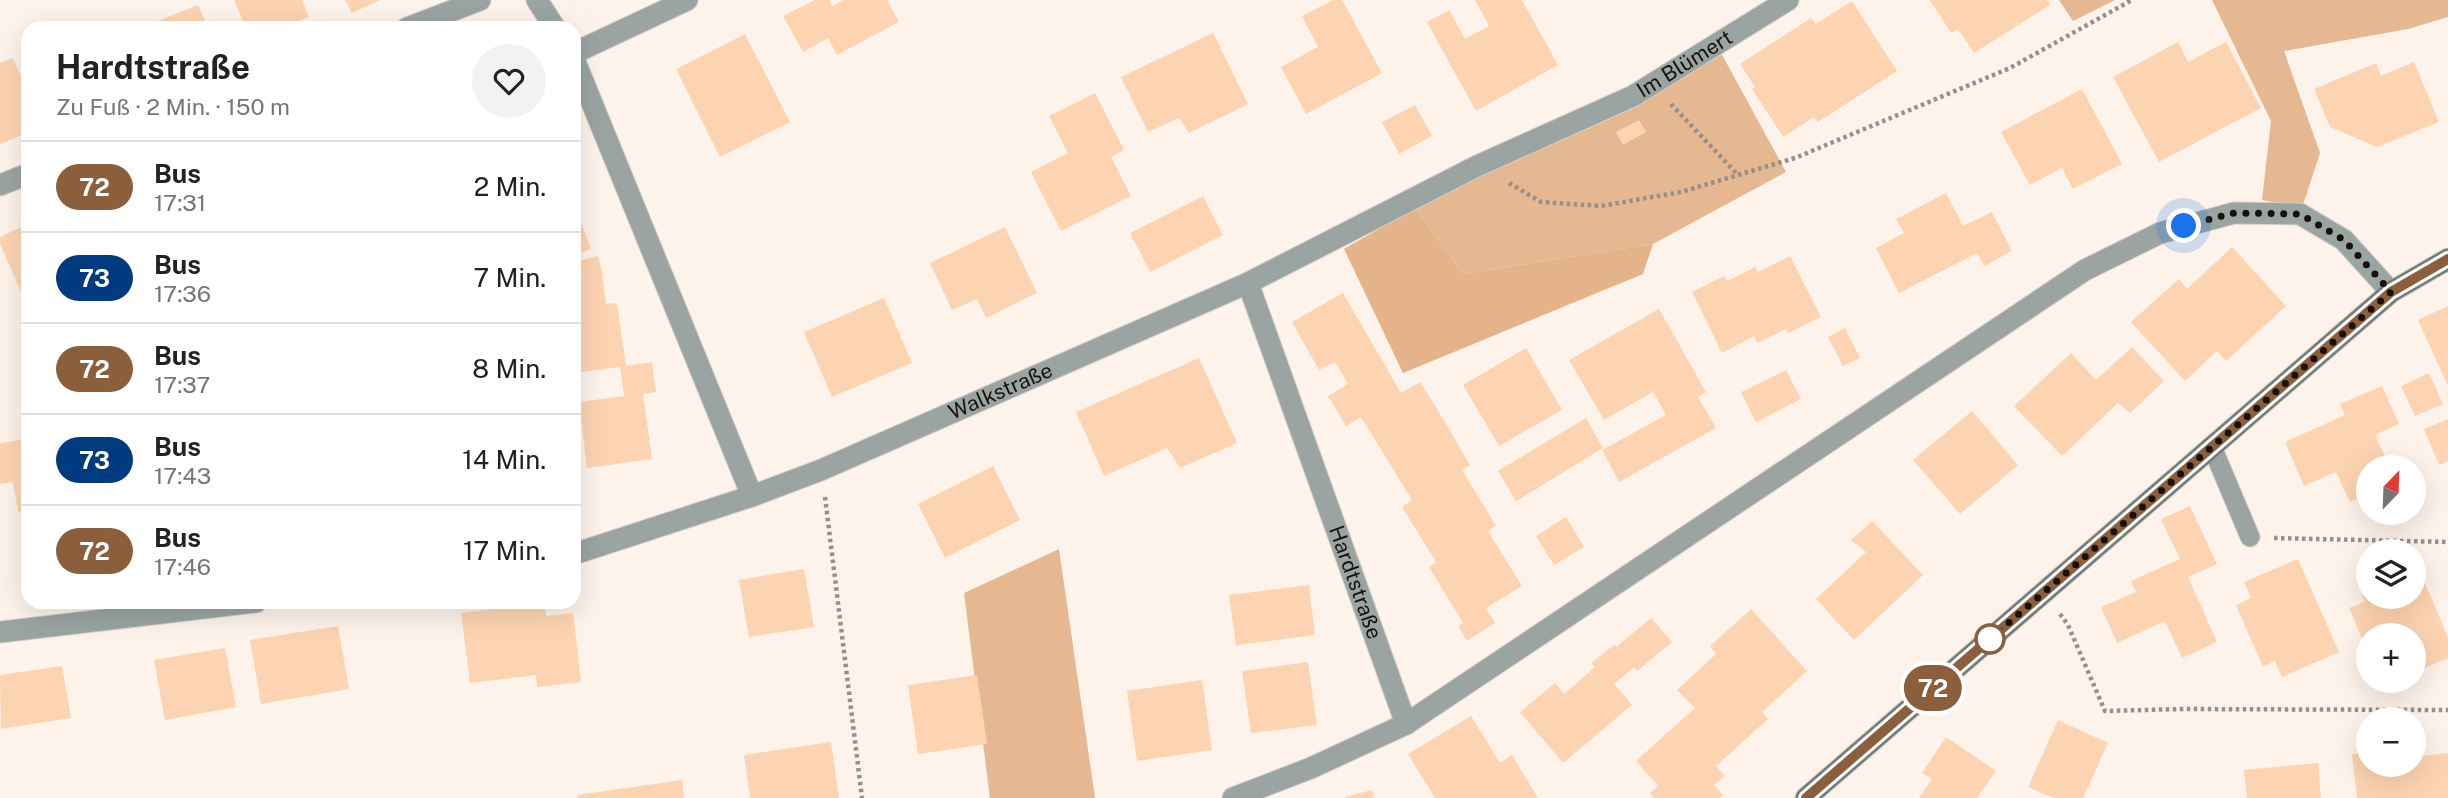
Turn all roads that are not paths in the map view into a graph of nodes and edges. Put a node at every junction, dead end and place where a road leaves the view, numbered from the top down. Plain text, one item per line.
1 (480, 0) edge
2 (537, 0) edge
3 (687, 0) edge
4 (1788, 0) edge
5 (425, 21) edge
6 (550, 21) edge
7 (581, 53) edge
8 (581, 73) edge
9 (1579, 121) joint
10 (21, 177) edge
11 (0, 185) edge
12 (2448, 258) edge
13 (1248, 283) junction
14 (2391, 292) junction
15 (2212, 447) junction
16 (752, 496) junction
17 (2250, 537) road end
18 (581, 552) edge
19 (196, 609) edge
20 (0, 632) edge
21 (1406, 724) junction
22 (1233, 798) edge
23 (1806, 798) edge

1 - 5 street
2 - 6 street
3 - 7 street
4 - 9 street, Im Blümert
8 - 16 street
9 - 13 street, Walkstraße
10 - 11 street
12 - 14 street
13 - 16 street, Walkstraße
13 - 21 street, Hardtstraße
14 - 15 street
14 - 21 street
15 - 17 lane
15 - 23 street
16 - 18 street, Walkstraße
19 - 20 street
21 - 22 street

